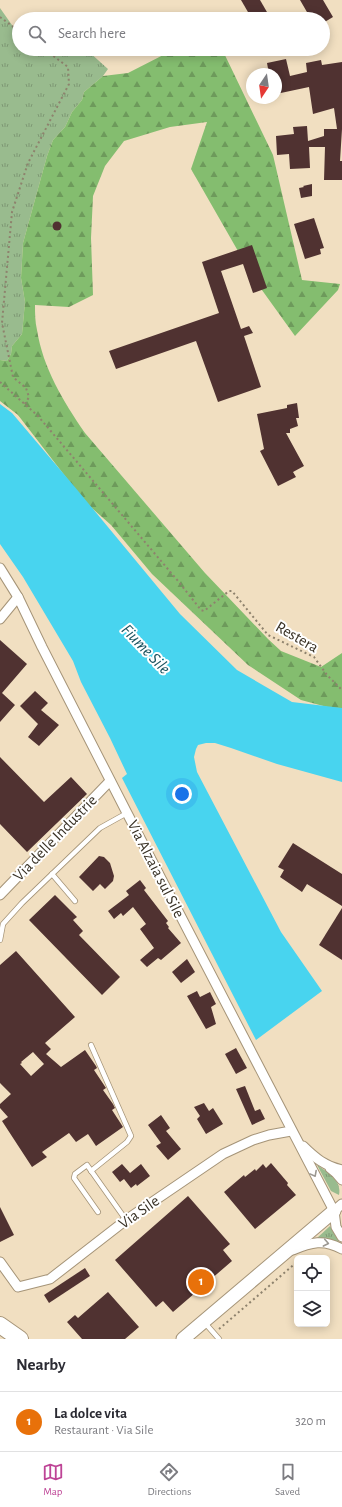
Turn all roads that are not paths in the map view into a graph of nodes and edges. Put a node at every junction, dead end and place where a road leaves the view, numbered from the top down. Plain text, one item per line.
1 (0, 568) edge
2 (18, 597) junction
3 (0, 619) edge
4 (110, 781) junction
5 (127, 813) junction
6 (52, 874) junction
7 (0, 895) edge
8 (75, 901) dead end
9 (0, 940) edge
10 (91, 1045) dead end
11 (291, 1131) junction
12 (296, 1140) junction
13 (324, 1164) junction
14 (342, 1170) edge
15 (91, 1171) junction
16 (342, 1180) edge
17 (338, 1208) edge
18 (98, 1212) dead end
19 (126, 1220) junction
20 (342, 1237) edge
21 (342, 1249) edge
22 (283, 1255) junction
23 (0, 1262) edge
24 (204, 1322) junction
25 (0, 1325) edge
26 (20, 1339) edge
27 (183, 1339) edge
28 (219, 1339) edge

1 - 2 street, Via Alzaia sul Sile
2 - 3 street
2 - 4 street, Via Alzaia sul Sile
4 - 5 street, Via Alzaia sul Sile
4 - 7 street, Via delle Industrie
5 - 6 lane
5 - 11 street, Via Alzaia sul Sile
6 - 8 lane
6 - 9 lane
10 - 15 lane
11 - 12 street, Via Alzaia sul Sile
11 - 19 street, Via Sile
12 - 13 street, Via Alzaia sul Sile
12 -> 17 street, Via Alzaia sul Sile
13 - 14 street, Via Alzaia sul Sile
13 - 16 street
15 - 18 lane
15 - 19 lane
17 - 20 street, Via Alzaia sul Sile
17 - 22 street
19 - 23 street, Via Sile
22 -> 21 street
22 - 24 street
24 - 27 street
24 - 28 lane
25 - 26 highway

